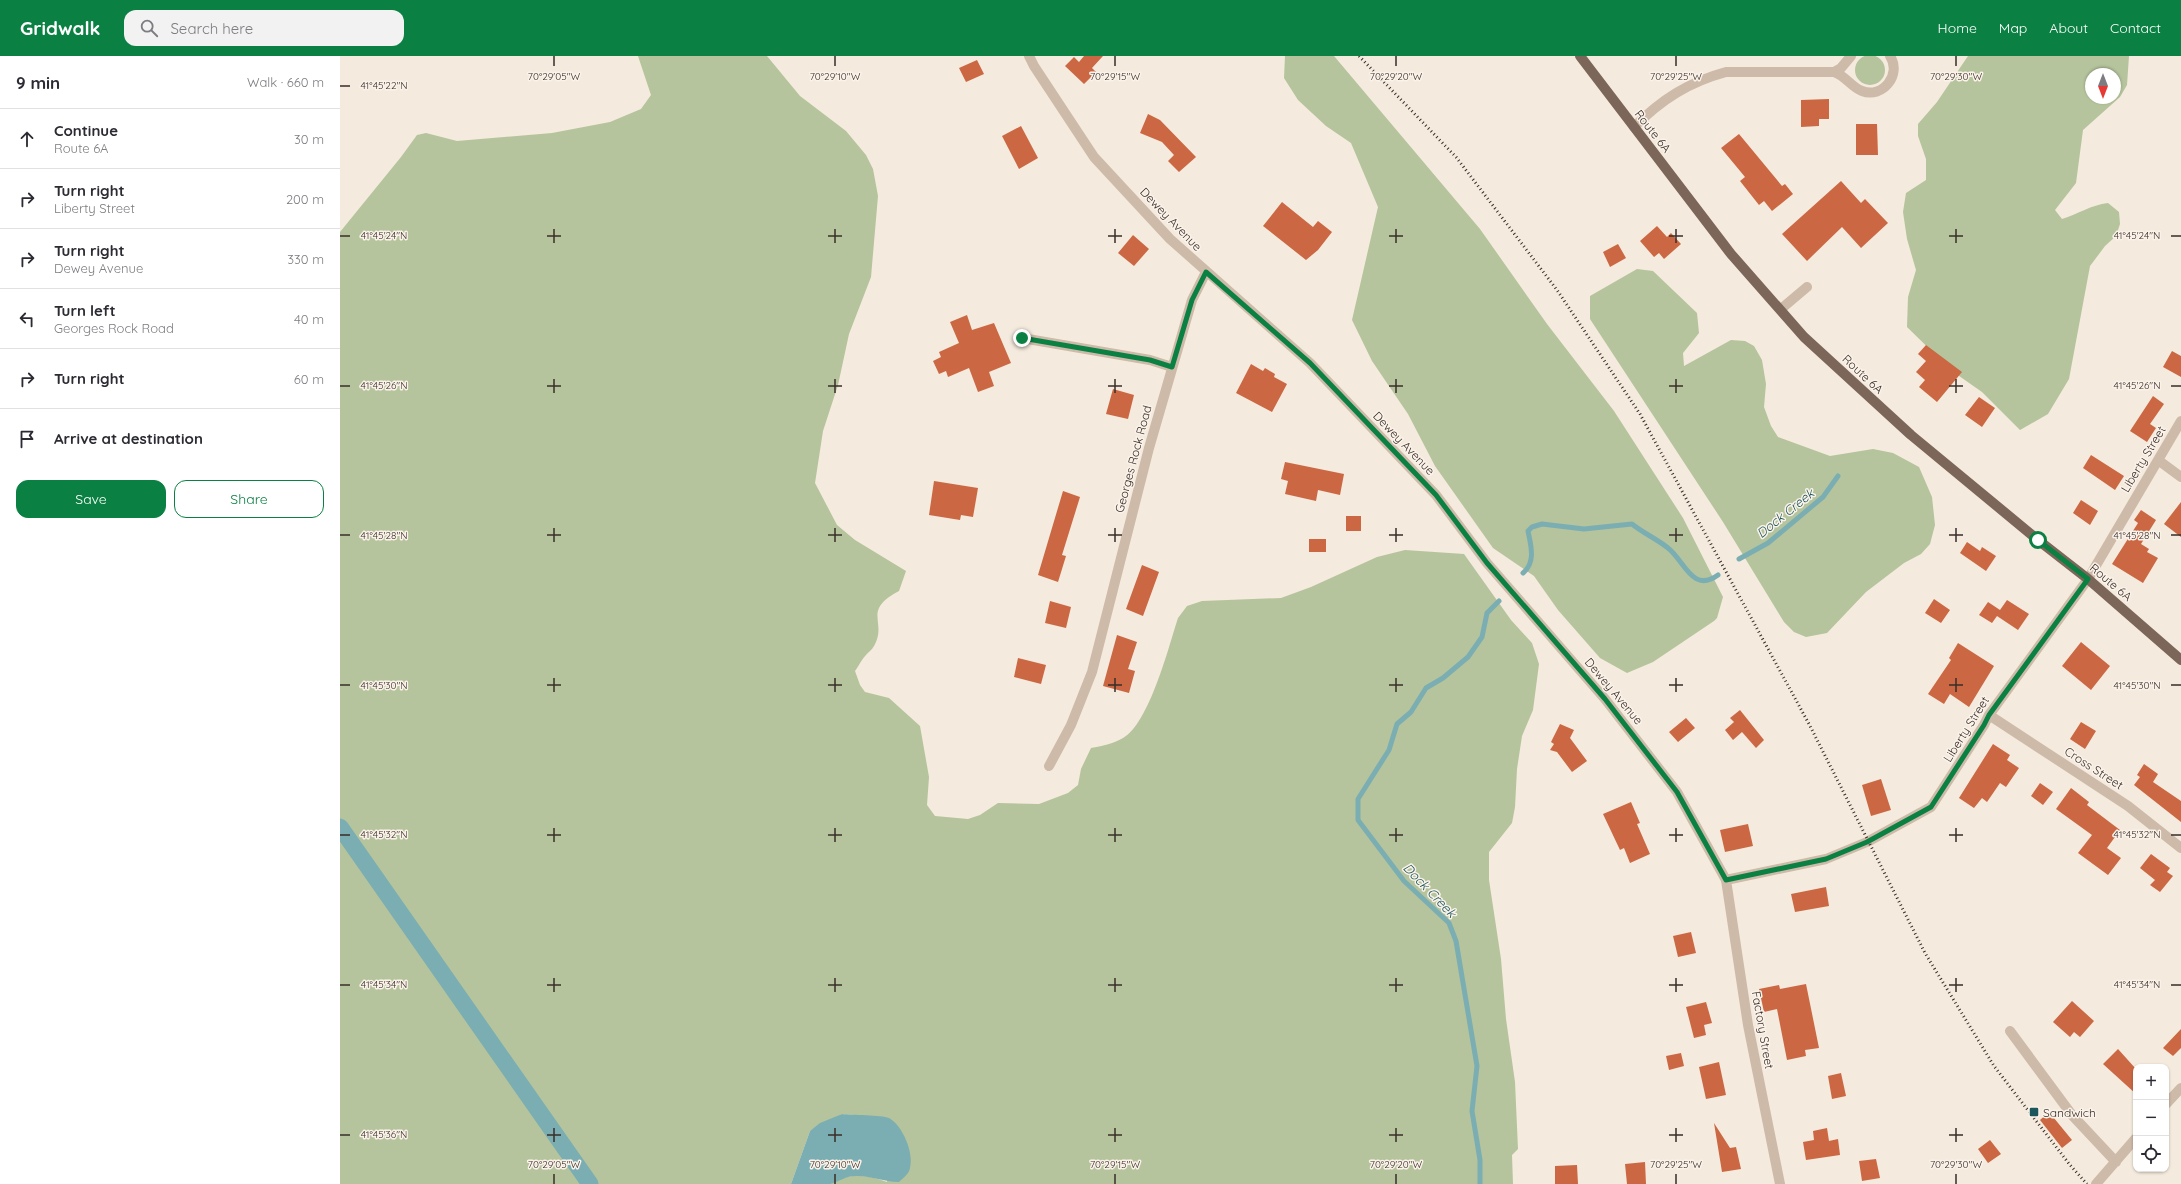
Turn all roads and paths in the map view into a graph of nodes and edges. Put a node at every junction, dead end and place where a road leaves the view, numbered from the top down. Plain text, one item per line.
1 (1029, 56) edge
2 (1580, 56) edge
3 (1851, 56) edge
4 (1890, 56) edge
5 (1834, 72) junction
6 (1634, 127) junction
7 (1206, 272) junction
8 (1807, 287) dead end
9 (1781, 309) junction
10 (1022, 338) dead end
11 (1172, 367) junction
12 (2181, 421) edge
13 (2158, 460) junction
14 (2181, 477) edge
15 (2088, 579) junction
16 (2181, 660) edge
17 (1989, 715) junction
18 (1049, 766) dead end
19 (2181, 848) edge
20 (1726, 880) junction
21 (2010, 1031) dead end
22 (2181, 1088) edge
23 (2169, 1101) edge
24 (2133, 1142) edge
25 (2116, 1162) junction
26 (1780, 1184) edge
27 (2096, 1184) edge

1 - 7 street, Dewey Avenue
2 - 6 main road, Route 6A
3 - 5 street
4 - 5 street
5 - 6 street
6 - 9 main road, Route 6A
7 - 11 street, Georges Rock Road
7 - 20 street, Dewey Avenue
8 - 9 street
9 - 15 main road, Route 6A
10 - 11 street
11 - 18 street, Georges Rock Road
12 - 13 street, Liberty Street
13 - 14 street
13 - 15 street, Liberty Street
15 - 16 main road, Route 6A
15 - 17 street, Liberty Street
17 - 19 street, Cross Street
17 - 20 street, Liberty Street
20 - 26 street, Factory Street
21 - 25 street
22 - 23 street
24 - 25 street
25 - 27 street

